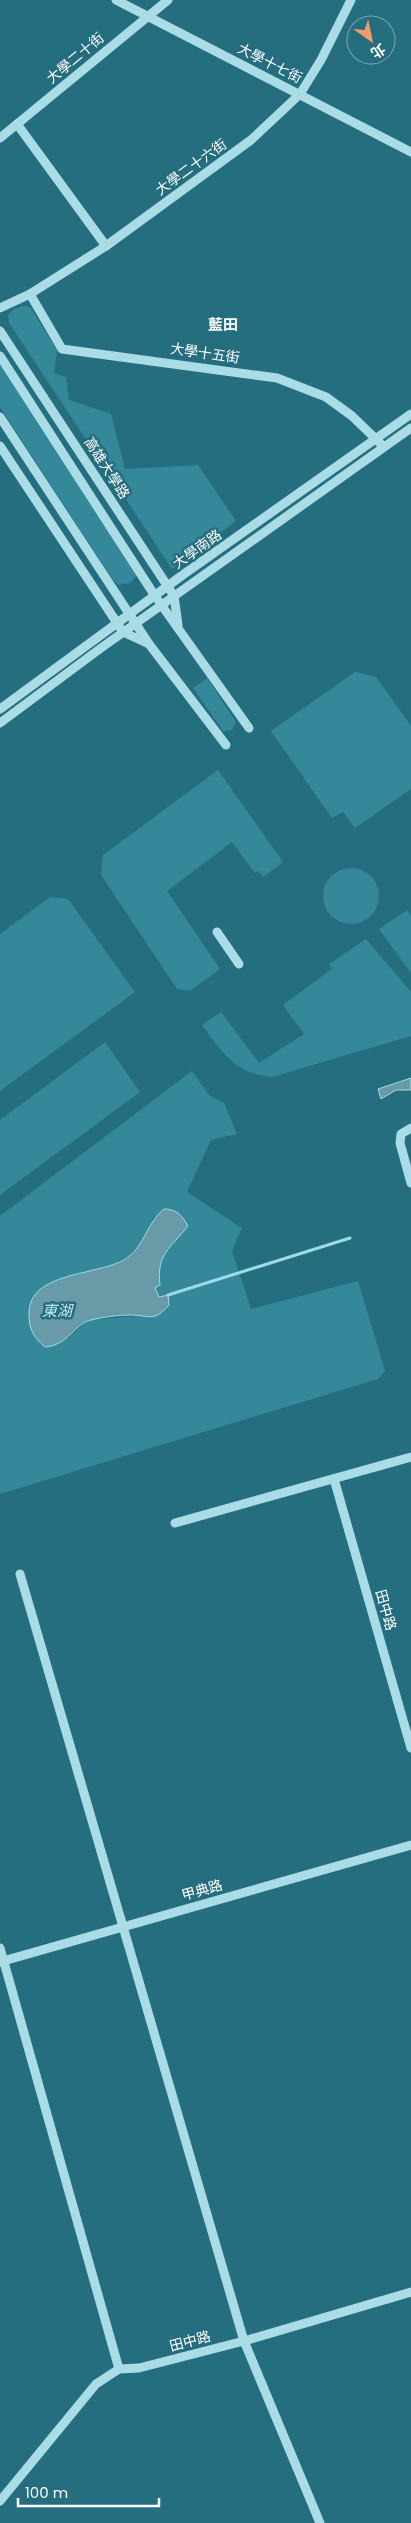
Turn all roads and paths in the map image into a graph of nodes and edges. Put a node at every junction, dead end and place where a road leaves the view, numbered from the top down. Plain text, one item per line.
1 (116, 0) edge
2 (168, 0) edge
3 (351, 0) edge
4 (147, 15) junction
5 (300, 94) junction
6 (18, 124) junction
7 (0, 138) edge
8 (411, 152) edge
9 (106, 246) junction
10 (30, 294) junction
11 (0, 308) edge
12 (0, 331) edge
13 (0, 356) edge
14 (411, 414) edge
15 (0, 417) edge
16 (411, 428) edge
17 (378, 439) junction
18 (0, 446) edge
19 (384, 448) junction
20 (168, 586) junction
21 (155, 596) junction
22 (174, 596) junction
23 (162, 605) junction
24 (129, 614) junction
25 (116, 624) junction
26 (135, 624) junction
27 (178, 626) junction
28 (122, 632) junction
29 (149, 644) junction
30 (0, 709) edge
31 (0, 723) edge
32 (248, 728) dead end
33 (226, 745) dead end
34 (217, 932) dead end
35 (239, 964) dead end
36 (411, 1128) edge
37 (411, 1183) edge
38 (411, 1457) edge
39 (334, 1479) junction
40 (175, 1522) dead end
41 (20, 1574) dead end
42 (411, 1748) edge
43 (411, 1846) edge
44 (124, 1927) junction
45 (0, 1948) edge
46 (2, 1961) edge
47 (411, 2292) edge
48 (244, 2341) junction
49 (119, 2369) junction
50 (0, 2501) edge
51 (320, 2523) edge

1 - 4 street, 大學十七街
2 - 4 street, 大學二十街
3 - 5 street, 大學二十六街
4 - 5 street, 大學十七街
4 - 6 street, 大學二十街
5 - 8 street, 大學十七街
5 - 9 street, 大學二十六街
6 - 7 street, 大學二十街
6 - 9 street
9 - 10 street, 大學二十六街
10 - 11 street, 大學二十六街
10 - 17 street, 大學十五街
12 - 20 street, 高雄大學路
13 - 21 street, 高雄大學路
14 - 17 street, 大學南路
15 - 24 street
16 - 19 street, 大學南路
17 - 19 street, 大學十五街
17 - 20 street, 大學南路
18 - 25 street
19 - 22 street, 大學南路
20 - 21 street, 大學南路
20 - 22 street, 高雄大學路
21 - 23 street, 高雄大學路
21 - 24 street, 大學南路
22 - 23 street, 大學南路
22 - 27 street, 高雄大學路
23 - 26 street, 大學南路
23 - 27 street, 高雄大學路
24 - 25 street, 大學南路
24 - 26 street
25 - 28 street
25 - 30 street, 大學南路
26 - 28 street, 大學南路
26 - 29 street
27 - 32 street, 高雄大學路
28 - 29 street
28 - 31 street, 大學南路
29 - 33 street
34 - 35 street
36 - 37 street
38 - 39 street
39 - 40 street
39 - 42 street, 田中路
41 - 44 street
43 - 44 street, 甲典路
44 - 46 street, 甲典路
44 - 48 street
45 - 46 street
46 - 49 street
47 - 48 street, 田中路
48 - 49 street, 田中路
48 - 51 street
49 - 50 street, 田中路

